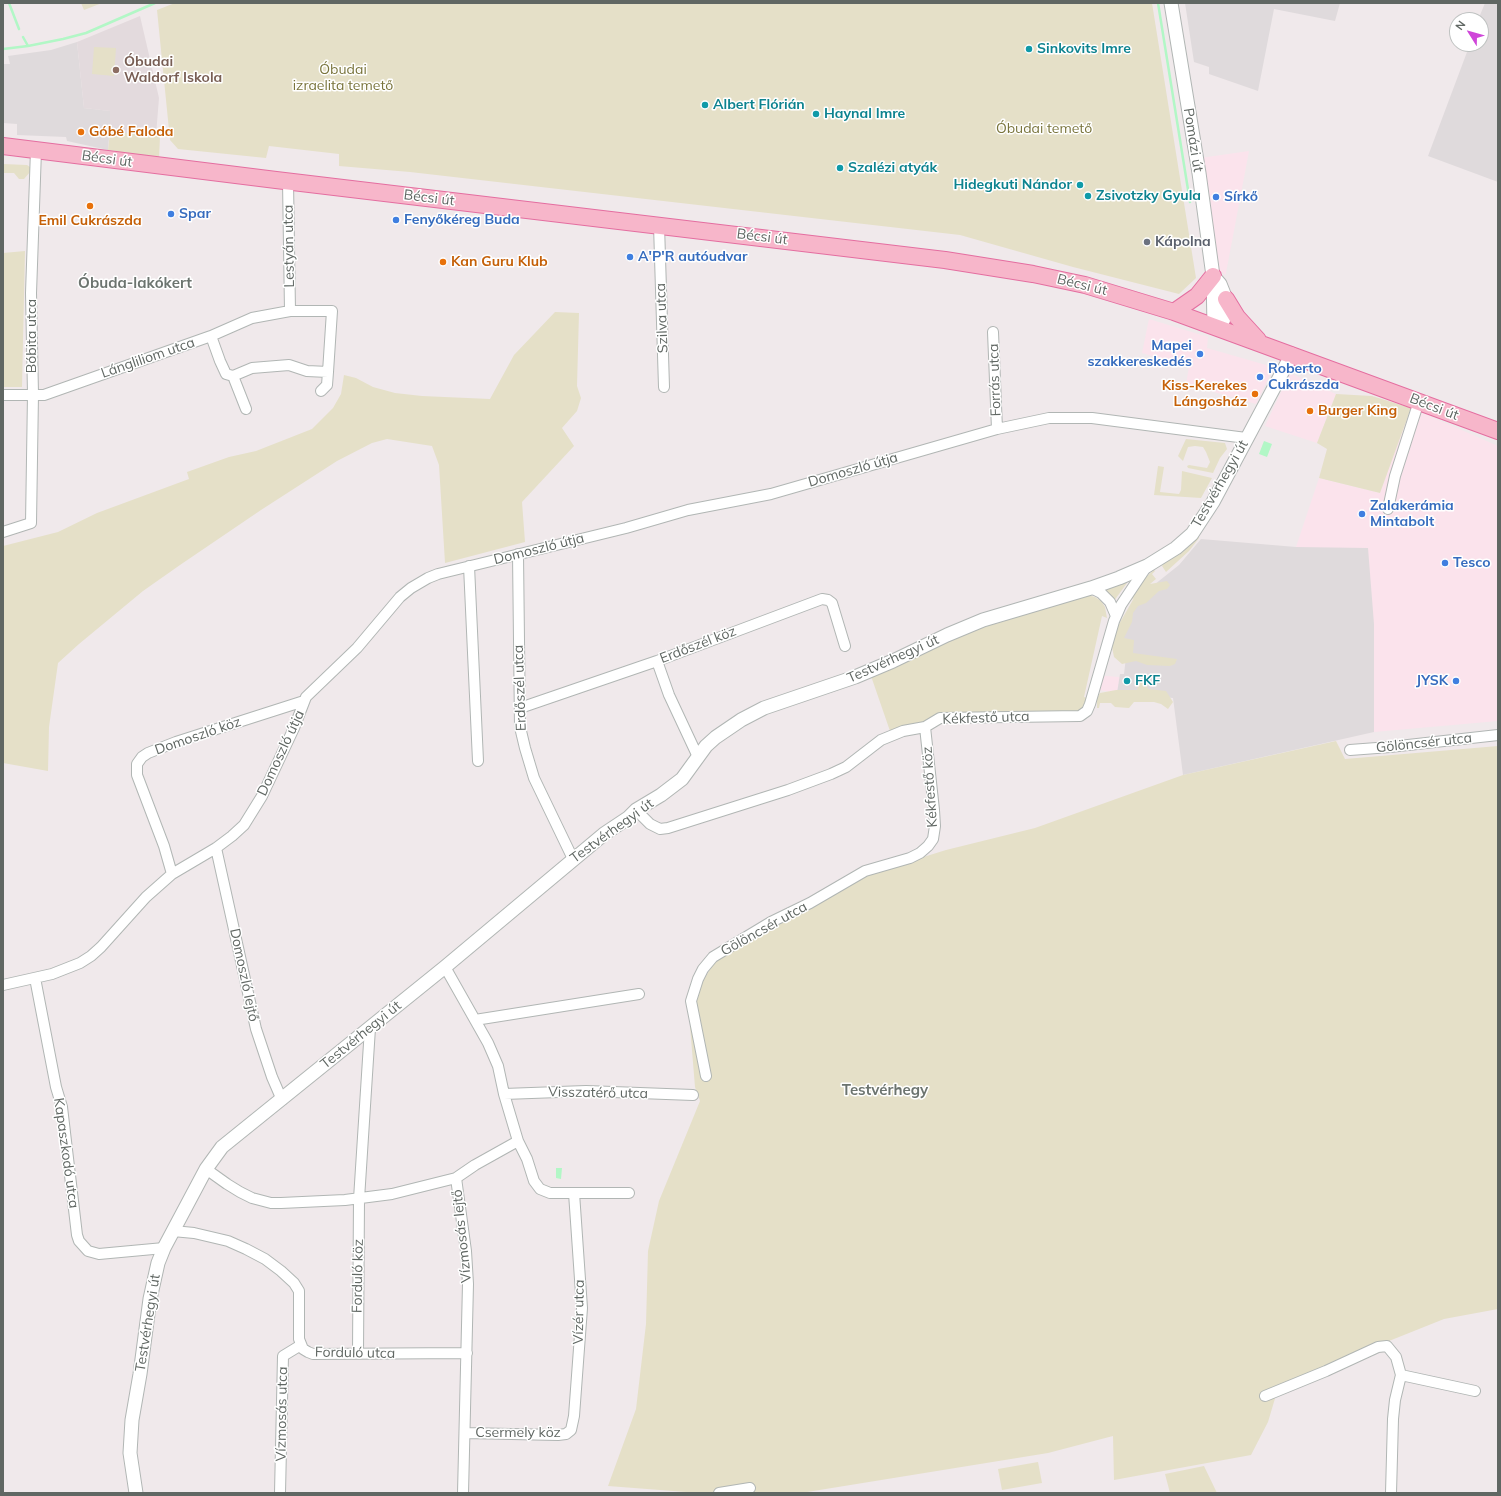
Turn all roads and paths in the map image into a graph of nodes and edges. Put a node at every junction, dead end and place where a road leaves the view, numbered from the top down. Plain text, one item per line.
1 (1171, 3) edge
2 (3, 146) edge
3 (36, 150) junction
4 (288, 181) junction
5 (659, 225) junction
6 (1213, 276) junction
7 (1197, 296) junction
8 (1220, 300) junction
9 (290, 311) junction
10 (1174, 312) junction
11 (1217, 327) junction
12 (993, 332) dead end
13 (211, 336) junction
14 (1261, 343) junction
15 (1292, 354) junction
16 (328, 372) junction
17 (233, 376) junction
18 (664, 387) dead end
19 (321, 391) dead end
20 (33, 394) junction
21 (3, 395) edge
22 (1419, 401) junction
23 (246, 409) dead end
24 (997, 429) junction
25 (1498, 431) edge
26 (1246, 438) junction
27 (1388, 509) dead end
28 (3, 532) edge
29 (518, 554) junction
30 (469, 566) junction
31 (1147, 566) junction
32 (1091, 588) junction
33 (1116, 616) junction
34 (845, 646) dead end
35 (657, 661) junction
36 (304, 701) junction
37 (520, 708) junction
38 (925, 727) junction
39 (1498, 736) edge
40 (1350, 750) dead end
41 (698, 757) junction
42 (478, 761) dead end
43 (636, 810) junction
44 (928, 846) joint
45 (216, 848) junction
46 (573, 859) junction
47 (172, 874) junction
48 (445, 967) junction
49 (35, 978) junction
50 (3, 985) edge
51 (639, 994) dead end
52 (475, 1020) junction
53 (370, 1028) junction
54 (706, 1076) dead end
55 (504, 1094) junction
56 (693, 1095) dead end
57 (282, 1100) junction
58 (518, 1141) junction
59 (206, 1169) junction
60 (456, 1178) junction
61 (574, 1193) junction
62 (629, 1193) dead end
63 (359, 1199) junction
64 (173, 1231) junction
65 (164, 1248) junction
66 (301, 1345) junction
67 (358, 1353) junction
68 (467, 1353) junction
69 (1401, 1375) junction
70 (1475, 1391) dead end
71 (1265, 1396) dead end
72 (571, 1430) joint
73 (464, 1433) junction
74 (750, 1488) dead end
75 (136, 1493) edge
76 (280, 1493) edge
77 (463, 1493) edge
78 (719, 1493) edge
79 (1391, 1493) edge

1 - 6 street, Pomázi út
2 - 3 main road, Bécsi út
3 - 4 main road, Bécsi út
3 - 20 street, Bóbita utca
4 - 5 main road, Bécsi út
4 - 9 street, Lestyán utca
5 - 10 main road, Bécsi út
5 - 18 street, Szilva utca
6 - 7 main road
6 - 8 street, Pomázi út
7 - 8 street
7 - 10 main road
8 - 11 street, Pomázi út
8 - 14 main road
9 - 13 street, Lángliliom utca
9 - 16 street, Lángliliom utca
10 - 11 main road, Bécsi út
11 - 14 main road, Bécsi út
12 - 24 street, Forrás utca
13 - 17 street
13 - 20 street, Lángliliom utca
14 - 15 main road, Bécsi út
15 - 22 main road, Bécsi út
15 - 26 street, Testvérhegyi út
16 - 17 street
16 - 19 street
17 - 23 street
20 - 21 street, Lángliliom utca
20 - 28 street, Bóbita utca
22 - 25 main road, Bécsi út
22 - 27 street
24 - 26 street, Domoszló útja
24 - 29 street, Domoszló útja
26 - 31 street, Testvérhegyi út
29 - 30 street, Domoszló útja
29 - 37 street, Erdőszél utca
30 - 36 street, Domoszló útja
30 - 42 street
31 - 32 street, Testvérhegyi út
31 - 33 street, Kékfestő utca
32 - 33 street
32 - 41 street, Testvérhegyi út
33 - 38 street, Kékfestő utca
34 - 35 street, Erdőszél köz
35 - 37 street, Erdőszél köz
35 - 41 street
36 - 45 street, Domoszló útja
36 - 47 street, Domoszló köz
37 - 46 street, Erdőszél utca
38 - 43 street, Kékfestő utca
38 - 44 street, Kékfestő köz
39 - 40 street, Gölöncsér utca
41 - 43 street, Testvérhegyi út
43 - 46 street, Testvérhegyi út
44 - 54 street, Gölöncsér utca
45 - 47 street, Domoszló útja
45 - 57 street, Domoszló lejtő
46 - 48 street, Testvérhegyi út
47 - 49 street, Domoszló útja
48 - 52 street
48 - 53 street, Testvérhegyi út
49 - 50 street, Domoszló útja
49 - 65 street, Kapaszkodó utca
51 - 52 street
52 - 55 street
53 - 57 street, Testvérhegyi út
53 - 63 street
55 - 56 street, Visszatérő utca
55 - 58 street
57 - 59 street, Testvérhegyi út
58 - 60 street
58 - 61 street
59 - 63 street, Vízmosás lejtő
59 - 64 street, Testvérhegyi út
60 - 63 street, Vízmosás lejtő
60 - 68 street, Vízmosás lejtő
61 - 62 street
61 - 72 street, Vízér utca
63 - 67 street, Forduló köz
64 - 65 street, Testvérhegyi út
64 - 66 street, Forduló utca
65 - 75 street, Testvérhegyi út
66 - 67 street, Forduló utca
66 - 76 street, Vízmosás utca
67 - 68 street, Forduló utca
68 - 73 street, Vízmosás lejtő
69 - 70 street
69 - 71 street
69 - 79 street
72 - 73 street, Csermely köz
73 - 77 street, Vízmosás lejtő
74 - 78 street

